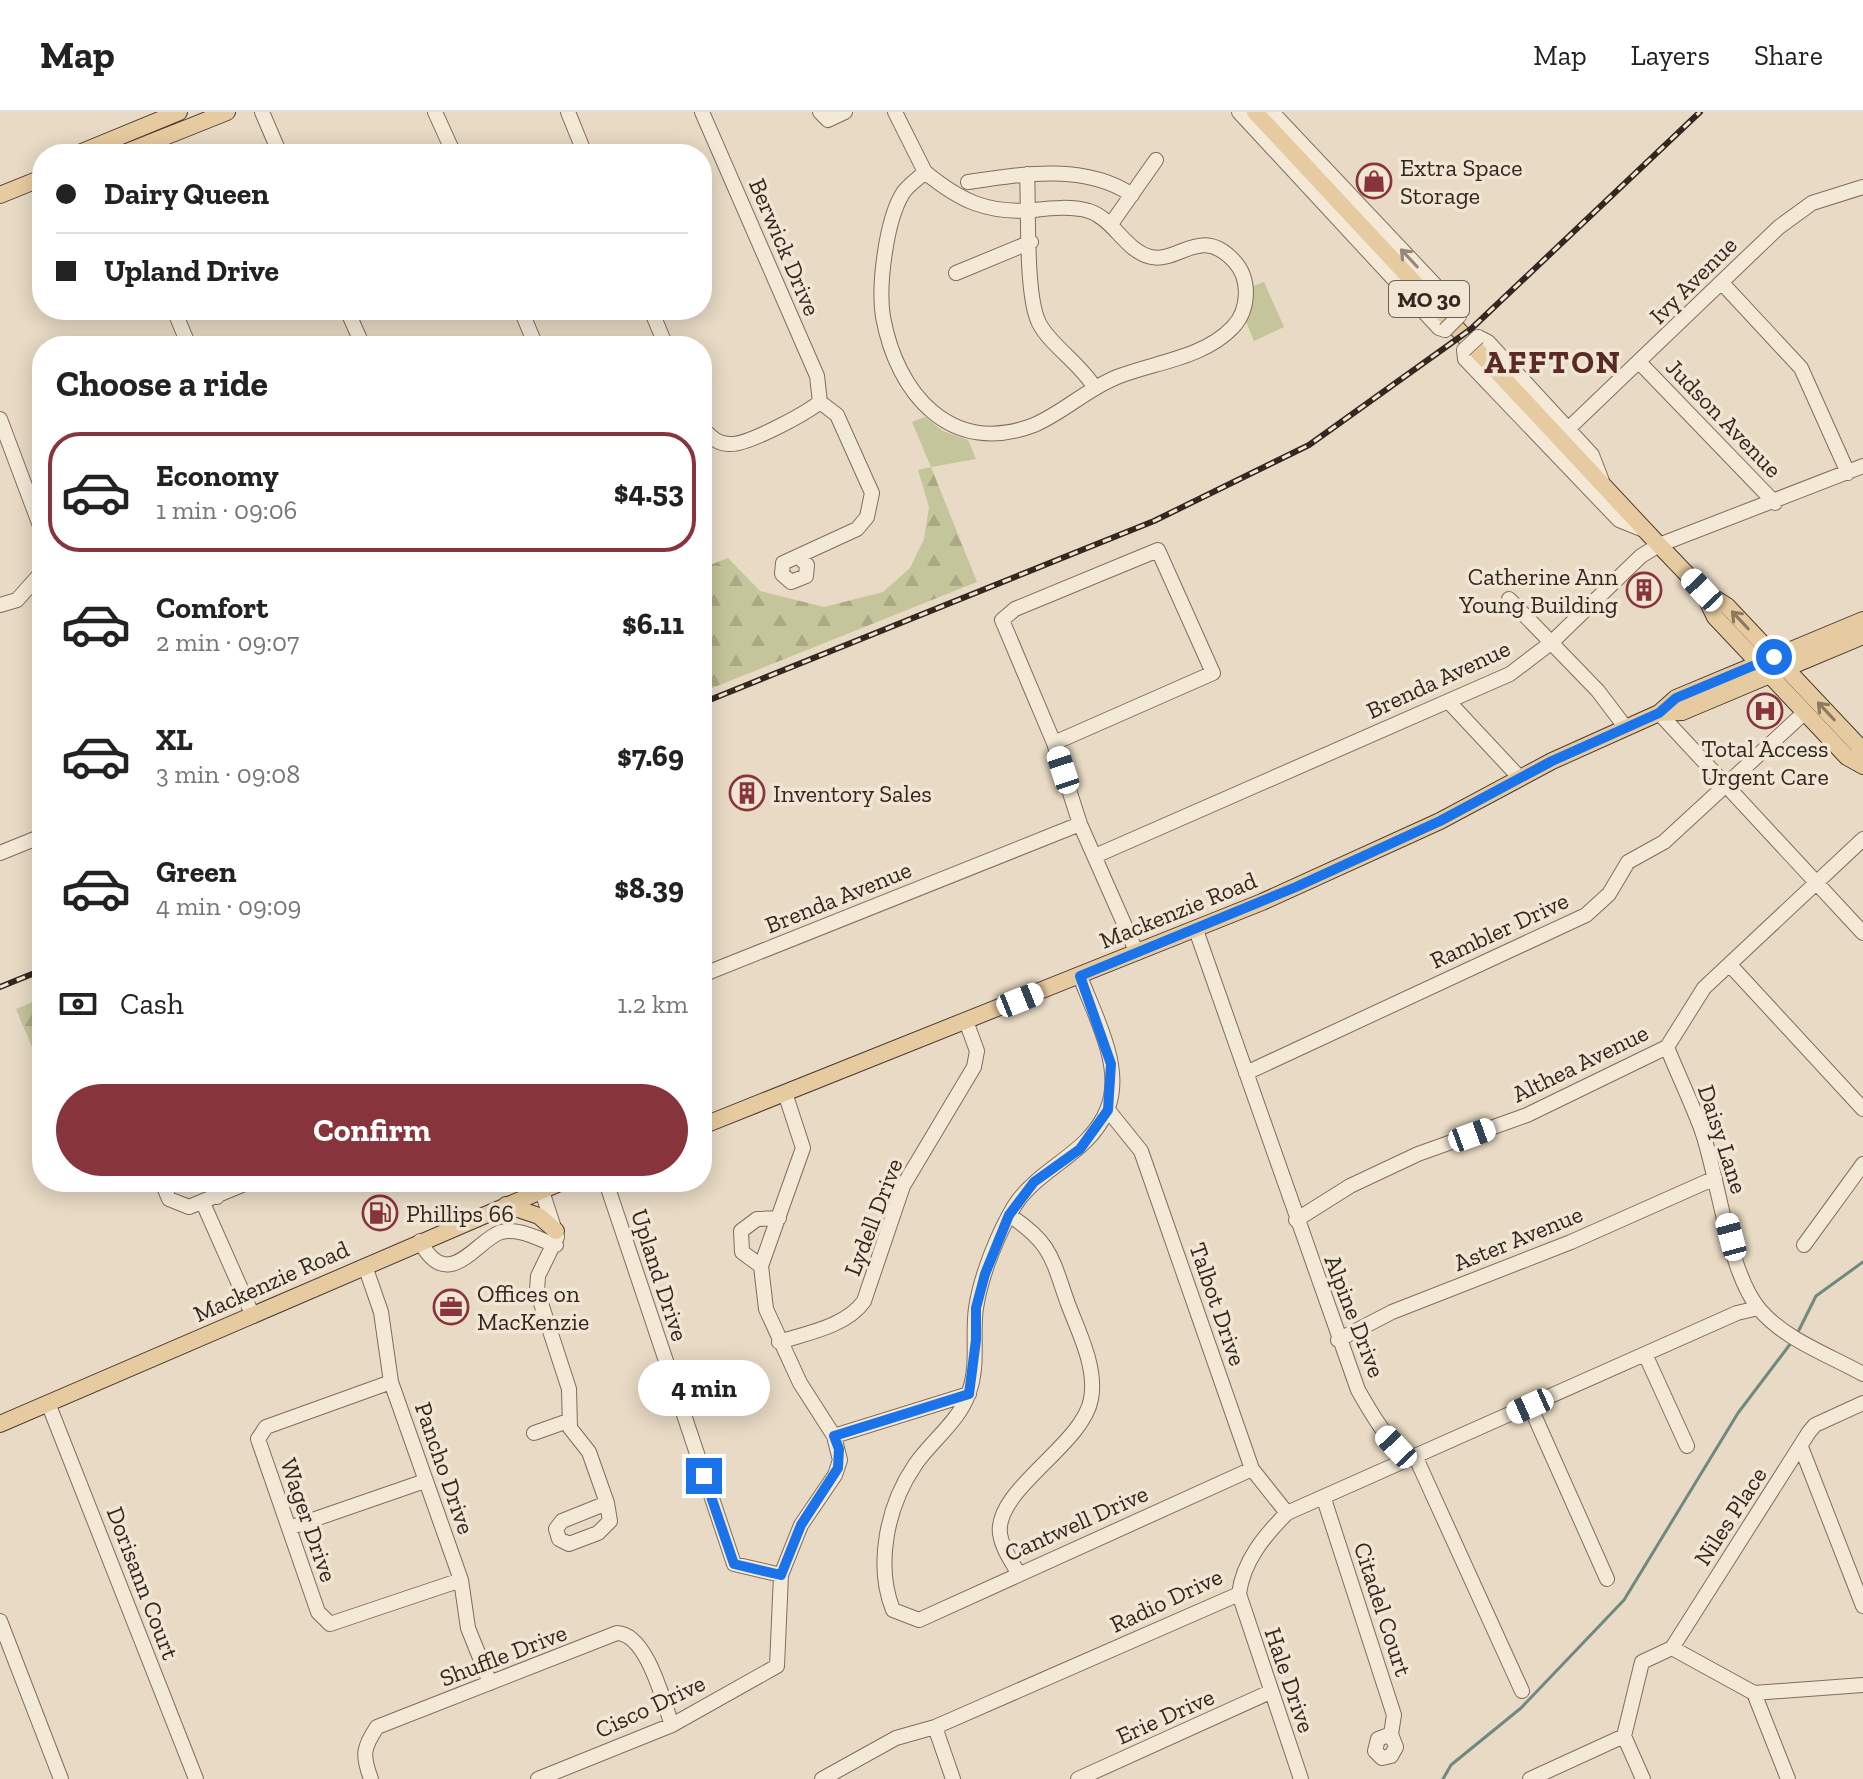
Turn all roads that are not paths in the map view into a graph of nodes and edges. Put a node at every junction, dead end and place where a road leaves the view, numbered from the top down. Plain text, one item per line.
1 (179, 112) edge
2 (227, 112) edge
3 (262, 112) edge
4 (435, 112) edge
5 (568, 112) edge
6 (702, 112) edge
7 (820, 112) edge
8 (845, 112) edge
9 (895, 112) edge
10 (1239, 112) edge
11 (1255, 112) edge
12 (1272, 112) edge
13 (150, 117) edge
14 (112, 144) edge
15 (149, 144) edge
16 (276, 144) edge
17 (449, 144) edge
18 (581, 144) edge
19 (1156, 160) dead end
20 (925, 172) junction
21 (1027, 174) junction
22 (32, 182) edge
23 (968, 182) dead end
24 (1861, 188) edge
25 (0, 195) edge
26 (1132, 195) junction
27 (1863, 204) edge
28 (1029, 210) junction
29 (1111, 224) junction
30 (1031, 242) junction
31 (956, 273) dead end
32 (1722, 283) junction
33 (1640, 363) junction
34 (1095, 388) junction
35 (820, 402) junction
36 (0, 419) edge
37 (1568, 429) junction
38 (712, 438) edge
39 (1863, 466) edge
40 (1848, 473) junction
41 (1603, 485) junction
42 (1775, 503) junction
43 (32, 504) edge
44 (1646, 531) junction
45 (1659, 545) junction
46 (799, 557) dead end
47 (32, 586) edge
48 (1509, 599) dead end
49 (0, 605) edge
50 (1863, 620) edge
51 (1863, 636) edge
52 (1552, 642) junction
53 (1772, 666) junction
54 (1448, 701) junction
55 (1805, 712) junction
56 (1659, 713) junction
57 (1626, 728) junction
58 (1054, 743) junction
59 (1863, 755) edge
60 (1863, 766) edge
61 (1519, 777) junction
62 (1726, 787) junction
63 (1080, 824) junction
64 (1863, 839) edge
65 (32, 840) edge
66 (0, 853) edge
67 (1095, 856) junction
68 (1814, 884) junction
69 (1196, 930) junction
70 (1863, 933) edge
71 (1137, 953) junction
72 (1730, 965) junction
73 (712, 971) edge
74 (1080, 976) junction
75 (966, 1021) junction
76 (1667, 1047) junction
77 (1246, 1073) junction
78 (785, 1093) junction
79 (1863, 1109) edge
80 (1108, 1110) junction
81 (712, 1122) edge
82 (1863, 1164) edge
83 (1715, 1178) junction
84 (166, 1192) edge
85 (210, 1192) edge
86 (227, 1192) edge
87 (529, 1192) edge
88 (542, 1192) edge
89 (609, 1192) edge
90 (210, 1200) junction
91 (506, 1205) junction
92 (1009, 1215) junction
93 (779, 1218) junction
94 (1296, 1220) junction
95 (425, 1238) junction
96 (556, 1238) junction
97 (1804, 1245) dead end
98 (365, 1266) junction
99 (761, 1266) junction
100 (1758, 1308) junction
101 (253, 1316) junction
102 (1338, 1340) junction
103 (779, 1342) junction
104 (1645, 1354) junction
105 (1863, 1374) edge
106 (391, 1382) junction
107 (969, 1394) junction
108 (48, 1403) junction
109 (1863, 1403) edge
110 (1530, 1406) junction
111 (568, 1421) junction
112 (0, 1424) edge
113 (534, 1433) dead end
114 (834, 1436) junction
115 (1687, 1446) dead end
116 (1801, 1447) junction
117 (1416, 1458) junction
118 (1252, 1469) junction
119 (425, 1481) junction
120 (1324, 1499) junction
121 (607, 1503) dead end
122 (1287, 1513) junction
123 (289, 1528) junction
124 (1018, 1573) junction
125 (781, 1575) junction
126 (1607, 1579) dead end
127 (461, 1580) junction
128 (1239, 1594) junction
129 (1863, 1606) edge
130 (0, 1621) edge
131 (1672, 1648) junction
132 (490, 1683) junction
133 (1863, 1685) edge
134 (1522, 1691) dead end
135 (1270, 1692) junction
136 (1754, 1693) junction
137 (672, 1725) junction
138 (935, 1727) junction
139 (1391, 1734) dead end
140 (1624, 1736) junction
141 (826, 1778) edge
142 (61, 1779) edge
143 (196, 1779) edge
144 (371, 1779) edge
145 (538, 1779) edge
146 (953, 1779) edge
147 (1078, 1779) edge
148 (1301, 1779) edge
149 (1530, 1779) edge
150 (1643, 1779) edge
151 (1788, 1779) edge

1 - 13 main road
2 - 15 main road
3 - 16 street
4 - 17 street
5 - 18 street
6 - 35 street, Berwick Drive
7 - 8 street
9 - 20 street
10 -> 12 street, bridge
11 - 41 main road, MO 30
13 - 14 main road
19 - 26 street
20 - 28 street
20 - 34 street
21 - 23 street
21 - 26 street
21 - 28 street
22 - 25 main road
24 - 27 street
24 - 32 street, Ivy Avenue
26 - 29 street
28 - 29 street
28 - 30 street
29 - 34 street
30 - 31 street
30 - 34 street
32 - 33 street, Ivy Avenue
32 - 40 street
33 - 37 street, Ivy Avenue
33 - 42 street, Judson Avenue
35 - 38 street
35 - 46 street
36 - 43 street
37 - 41 street
37 - 44 street, bridge
39 - 40 street, Brenda Avenue
40 - 42 street, Brenda Avenue
41 - 44 main road, MO 30
42 - 45 street, Brenda Avenue
44 - 45 main road, MO 30
45 - 52 street, Brenda Avenue
45 - 53 main road, MO 30
47 - 49 street
48 - 52 street
50 - 53 main road, Mackenzie Road
51 - 53 main road, Mackenzie Road
52 - 54 street, Brenda Avenue
52 - 57 street
53 - 55 main road, MO 30
53 - 56 main road, Mackenzie Road
59 -> 53 main road, MO 30
54 - 61 street
54 - 67 street, Brenda Avenue
55 - 60 main road, MO 30
55 - 62 street, Rambler Drive
56 - 57 main road, Mackenzie Road
56 - 62 street
57 - 61 main road, Mackenzie Road
58 - 58 street
58 - 63 street
61 - 69 main road, Mackenzie Road
62 - 68 street
62 - 77 street, Rambler Drive
63 - 67 street
63 - 73 street, Brenda Avenue
64 - 68 street, Althea Avenue
65 - 66 street
67 - 71 street
68 - 70 street
68 - 72 street, Althea Avenue
69 - 71 main road, Mackenzie Road
69 - 77 street, Alpine Drive
71 - 74 main road, Mackenzie Road
72 - 76 street, Althea Avenue
72 - 79 street
74 - 75 main road, Mackenzie Road
74 - 80 street
75 - 78 main road, Mackenzie Road
75 - 103 street, Lydell Drive
76 - 83 street, Daisy Lane
76 - 94 street, Althea Avenue
77 - 94 street, Alpine Drive
78 - 81 main road, Mackenzie Road
78 - 93 street
80 - 92 street
80 - 118 street, Talbot Drive
82 - 97 street
83 - 100 street, Daisy Lane
83 - 102 street, Aster Avenue
84 - 90 street
85 - 90 street
86 - 90 street
87 - 91 main road, Mackenzie Road
88 - 96 street
89 - 125 street, Upland Drive
90 - 101 street
91 - 95 main road, Mackenzie Road
91 - 96 main road
92 - 107 street
92 - 124 street
93 - 99 street
93 - 99 street
94 - 102 street, Alpine Drive
95 - 96 street
95 - 98 main road, Mackenzie Road
96 - 111 street
98 - 101 main road, Mackenzie Road
98 - 106 street, Pancho Drive
99 - 103 street
100 - 104 street, Radio Drive
100 - 105 street, Daisy Lane
101 - 108 main road, Mackenzie Road
102 - 117 street, Alpine Drive
103 - 114 street
104 - 110 street, Radio Drive
104 - 115 street
106 - 119 street, Pancho Drive
106 - 123 street, Wager Drive
107 - 114 street
107 - 124 street, Cantwell Drive
108 - 112 main road, Mackenzie Road
108 - 143 street, Dorisann Court
109 - 116 street, Niles Place
110 - 117 street, Radio Drive
110 - 126 street
111 - 113 street
111 - 121 street
114 - 125 street
116 - 129 street
116 - 131 street, Niles Place
117 - 120 street, Radio Drive
117 - 134 street, Alpine Drive
118 - 122 street, Talbot Drive
118 - 124 street, Cantwell Drive
119 - 123 street
119 - 127 street, Pancho Drive
120 - 122 street, Radio Drive
120 - 139 street, Citadel Court
122 - 128 street, Radio Drive
123 - 127 street, Wager Drive
125 - 137 street, Cisco Drive
127 - 132 street, Pancho Drive
128 - 135 street, Hale Drive
128 - 138 street, Radio Drive
130 - 142 street
131 - 136 street
131 - 140 street
132 - 137 street, Shuffle Drive
132 - 144 street, Shuffle Drive
133 - 136 street
135 - 147 street, Erie Drive
135 - 148 street, Hale Drive
136 - 151 street
137 - 145 street, Cisco Drive
138 - 141 street, Radio Drive
138 - 146 street
140 - 149 street
140 - 150 street

